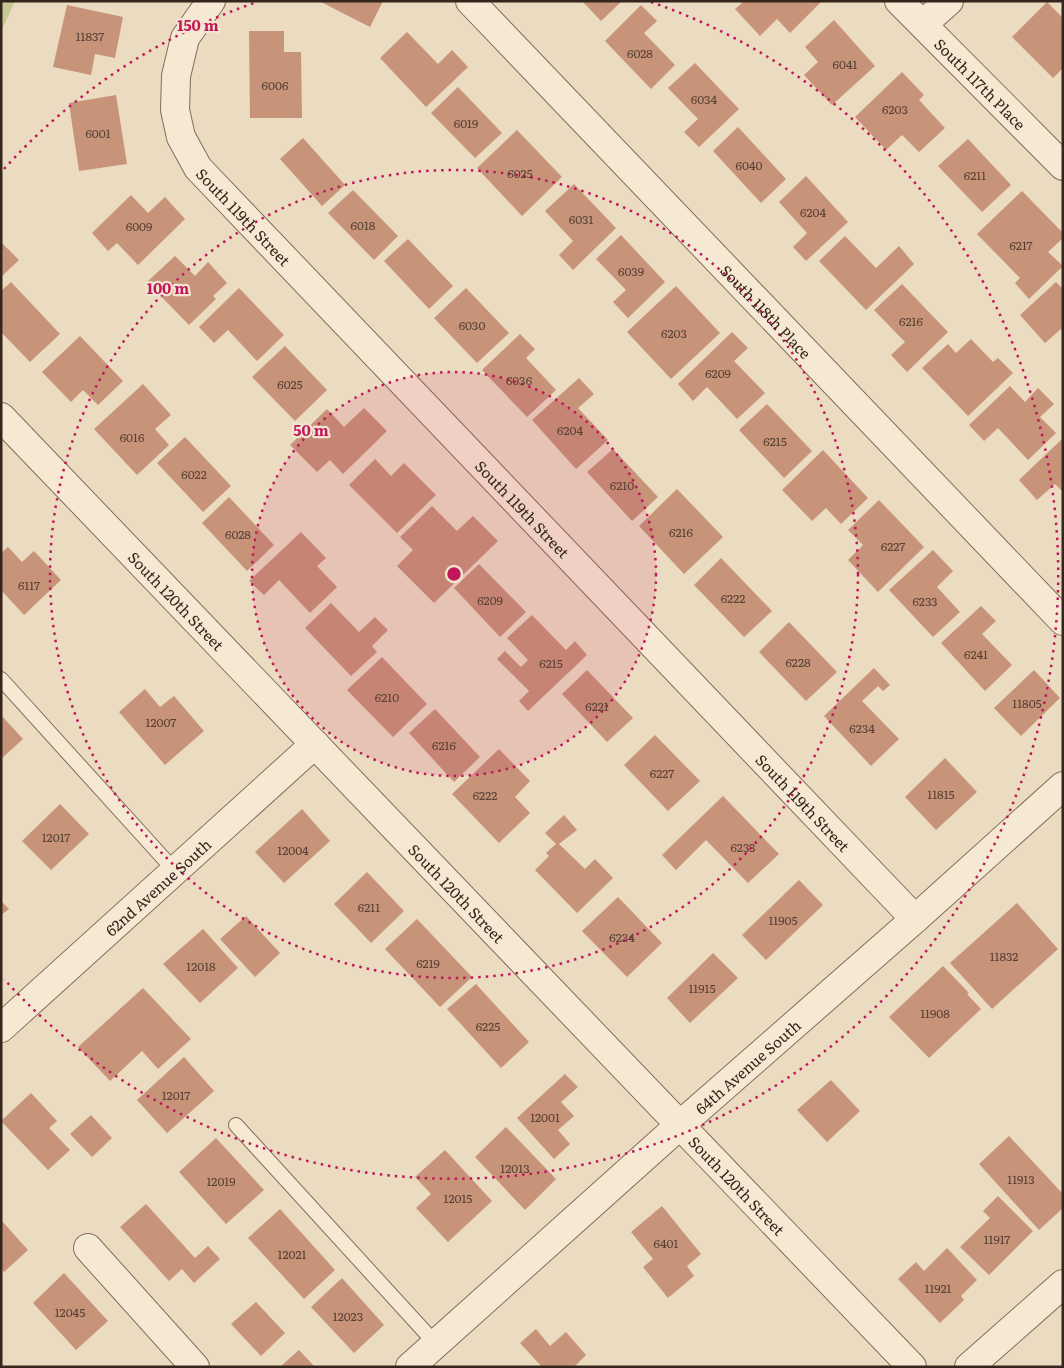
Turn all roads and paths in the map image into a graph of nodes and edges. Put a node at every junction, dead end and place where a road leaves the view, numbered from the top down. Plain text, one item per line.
1 (211, 1) edge
2 (470, 1) edge
3 (899, 1) edge
4 (949, 1) edge
5 (923, 24) junction
6 (1063, 166) edge
7 (1, 417) edge
8 (1063, 622) edge
9 (1, 679) edge
10 (315, 744) junction
11 (1063, 786) edge
12 (175, 871) junction
13 (915, 919) junction
14 (1, 1028) edge
15 (236, 1125) dead end
16 (680, 1125) junction
17 (88, 1248) dead end
18 (1063, 1284) edge
19 (436, 1344) junction
20 (195, 1367) edge
21 (410, 1367) edge
22 (912, 1367) edge
23 (969, 1367) edge

1 - 13 street, South 119th Street
2 - 8 street, South 118th Place
3 - 5 street, South 117th Place
4 - 5 street
5 - 6 street, South 117th Place
7 - 10 street, South 120th Street
9 - 12 lane
10 - 12 street, 62nd Avenue South
10 - 16 street, South 120th Street
11 - 13 street, 64th Avenue South
12 - 14 street, 62nd Avenue South
13 - 16 street, 64th Avenue South
15 - 19 lane
16 - 19 street, 64th Avenue South
16 - 22 street, South 120th Street
17 - 20 street
18 - 23 street
19 - 21 street, 64th Avenue South

